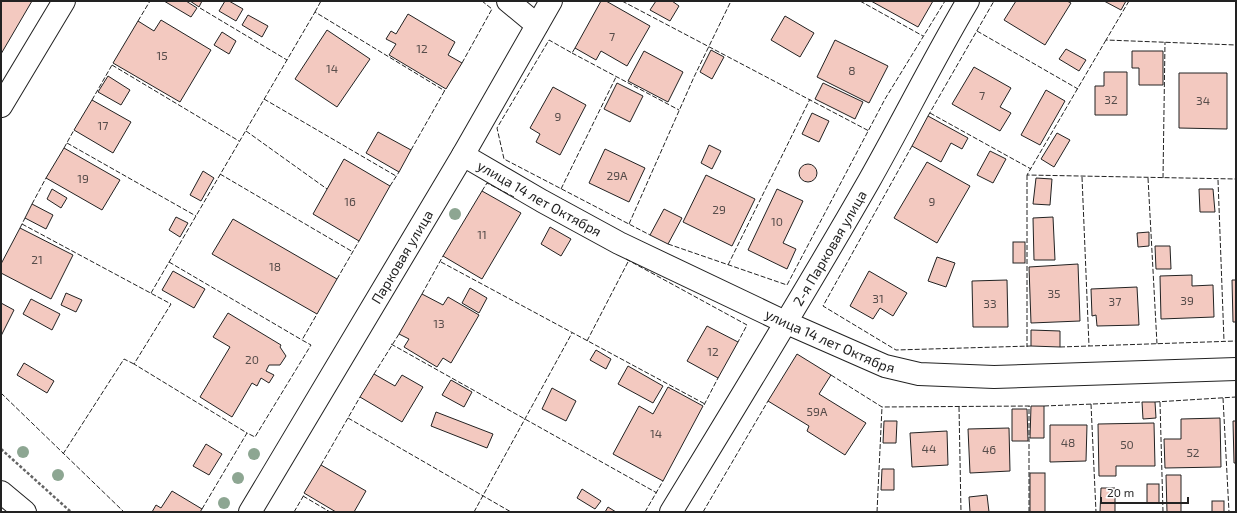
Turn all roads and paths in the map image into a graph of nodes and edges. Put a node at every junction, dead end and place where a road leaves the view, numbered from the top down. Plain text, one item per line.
1 (64, 1) edge
2 (508, 1) edge
3 (551, 1) edge
4 (968, 1) edge
5 (537, 25) junction
6 (1, 106) edge
7 (463, 155) junction
8 (787, 323) junction
9 (1236, 369) edge
10 (1, 449) edge
11 (1, 492) edge
12 (25, 512) edge
13 (71, 512) edge
14 (250, 512) edge
15 (671, 512) edge

1 - 6 street
2 - 5 street
3 - 5 street, Парковая улица
4 - 8 street, 2-я Парковая улица
5 - 7 street, Парковая улица
7 - 8 street, улица 14 лет Октября
7 - 14 street, Парковая улица
8 - 9 street, улица 14 лет Октября
8 - 15 street, 2-я Парковая улица
10 - 13 path
11 - 12 street

